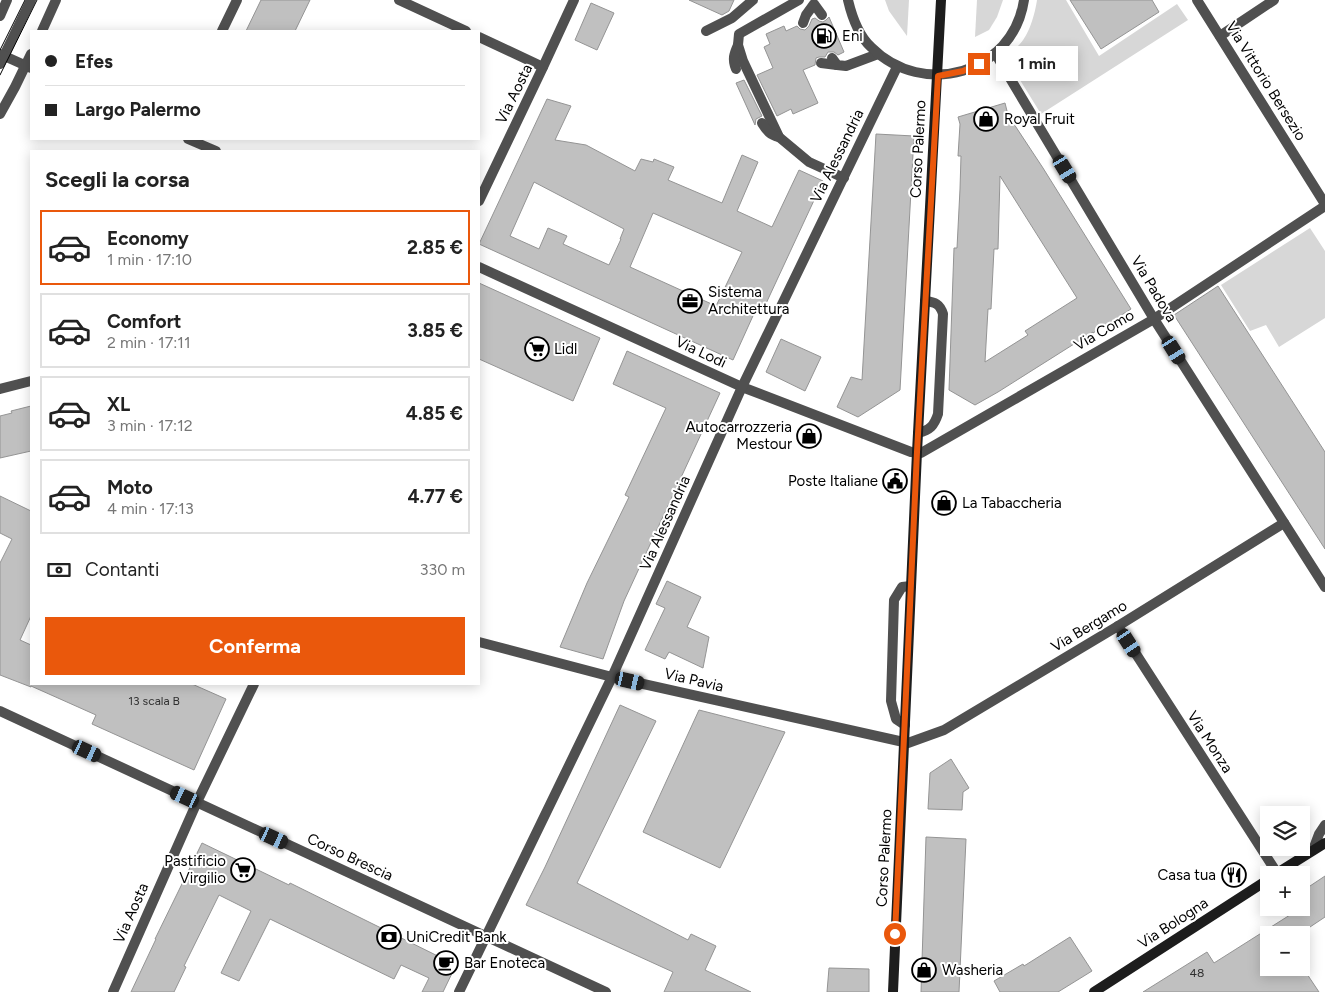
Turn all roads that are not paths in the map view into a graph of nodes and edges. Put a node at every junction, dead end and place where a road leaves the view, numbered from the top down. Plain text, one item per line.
1 (8, 0) edge
2 (31, 0) edge
3 (56, 0) edge
4 (237, 0) edge
5 (399, 0) edge
6 (574, 0) edge
7 (753, 0) edge
8 (848, 0) edge
9 (941, 0) edge
10 (1024, 0) edge
11 (1197, 0) edge
12 (1274, 0) edge
13 (795, 1) edge
14 (815, 2) edge
15 (0, 16) edge
16 (818, 17) dead end
17 (803, 23) dead end
18 (42, 30) edge
19 (222, 30) edge
20 (464, 30) edge
21 (706, 30) dead end
22 (1220, 36) junction
23 (480, 37) edge
24 (738, 45) junction
25 (995, 53) junction
26 (878, 54) junction
27 (1, 58) edge
28 (821, 62) dead end
29 (897, 66) junction
30 (29, 67) edge
31 (543, 68) junction
32 (736, 69) dead end
33 (938, 76) junction
34 (0, 114) edge
35 (762, 122) dead end
36 (779, 137) junction
37 (190, 140) edge
38 (214, 150) edge
39 (844, 178) junction
40 (480, 199) edge
41 (1325, 205) edge
42 (480, 267) edge
43 (925, 301) junction
44 (1154, 319) junction
45 (30, 381) edge
46 (742, 387) junction
47 (0, 389) edge
48 (918, 433) junction
49 (917, 452) junction
50 (1284, 522) junction
51 (911, 586) junction
52 (1325, 587) edge
53 (1118, 626) junction
54 (480, 642) edge
55 (612, 677) junction
56 (254, 685) edge
57 (0, 710) edge
58 (905, 725) junction
59 (904, 743) junction
60 (197, 802) junction
61 (1325, 825) edge
62 (1325, 843) edge
63 (1313, 850) junction
64 (1267, 866) edge
65 (1288, 866) edge
66 (1260, 884) edge
67 (486, 936) junction
68 (113, 992) edge
69 (459, 992) edge
70 (606, 992) edge
71 (893, 992) edge
72 (1094, 992) edge

1 - 15 street
2 - 27 street
3 - 18 street
4 - 19 street
5 - 20 street
6 - 31 street, Via Aosta
7 - 21 street
8 - 26 street
9 - 33 main road, Corso Palermo
10 - 25 street
11 - 22 street, Via Vittorio Bersezio
12 - 22 street
13 - 24 street
14 - 16 street
14 - 17 street
22 - 41 street, Via Vittorio Bersezio
23 - 31 street
24 - 32 street
24 - 36 street
25 - 33 street
25 - 44 street, Via Padova
26 - 28 street
26 - 29 street
27 - 30 street
29 - 33 street
29 - 39 street, Via Alessandria
30 - 34 street
31 - 40 street, Via Aosta
33 - 43 main road, Corso Palermo
35 - 36 street
36 - 39 street
37 - 38 street
39 - 46 street, Via Alessandria
41 - 44 street, Via Como
42 - 46 street, Via Lodi
43 - 48 main road, Corso Palermo
43 - 48 street
44 - 49 street, Via Como
44 - 50 street, Via Padova
45 - 47 street
46 - 49 street, Via Lodi
46 - 55 street, Via Alessandria
48 - 49 main road, Corso Palermo
49 - 51 main road, Corso Palermo
50 - 52 street, Via Padova
50 - 53 street, Via Bergamo
51 - 58 main road, Corso Palermo
51 - 58 street
53 - 59 street, Via Bergamo
53 - 64 street, Via Monza
54 - 55 street, Via Pavia
55 - 59 street, Via Pavia
55 - 67 street, Via Alessandria
56 - 60 street, Via Aosta
57 - 60 street, Corso Brescia
58 - 59 main road, Corso Palermo
59 - 71 main road, Corso Palermo
60 - 67 street, Corso Brescia
60 - 68 street, Via Aosta
61 - 63 street
62 - 63 main road, Via Bologna
63 - 65 main road, Via Bologna
66 - 72 main road, Via Bologna
67 - 69 street, Via Alessandria
67 - 70 street, Corso Brescia

